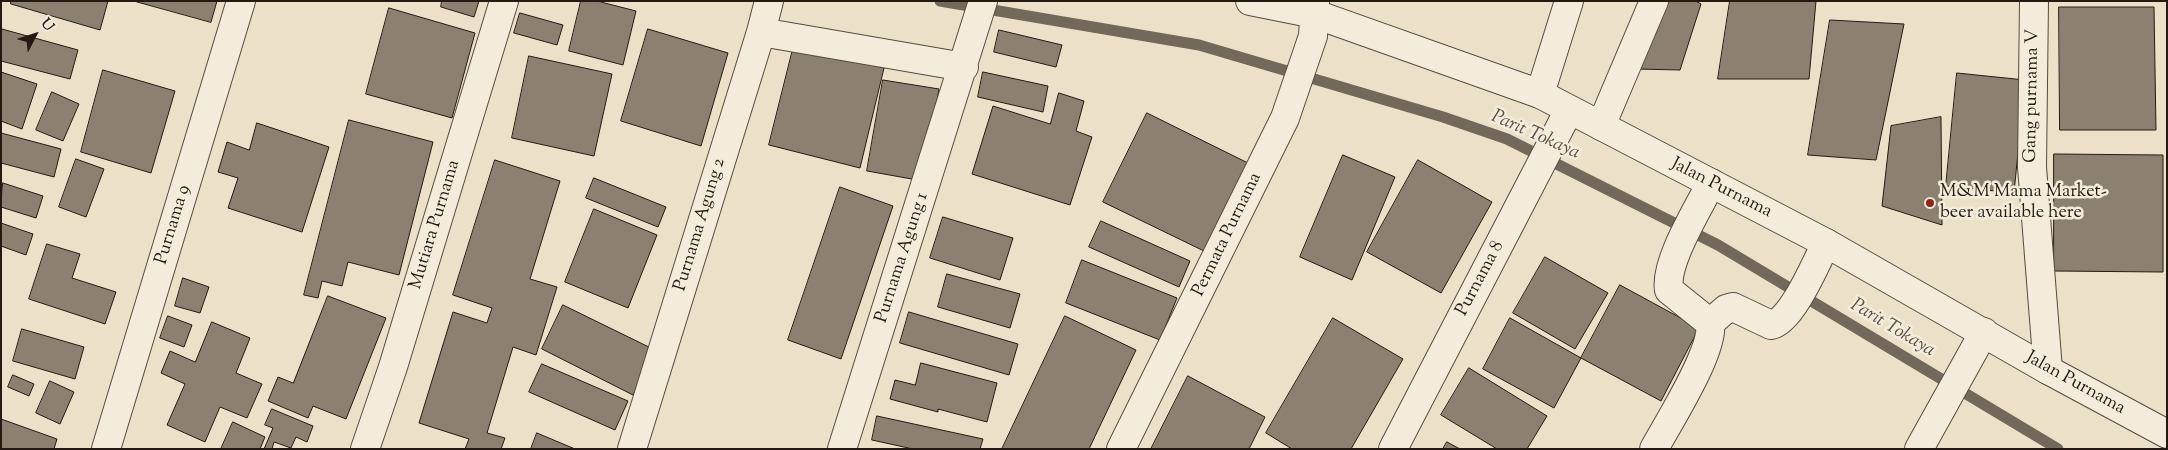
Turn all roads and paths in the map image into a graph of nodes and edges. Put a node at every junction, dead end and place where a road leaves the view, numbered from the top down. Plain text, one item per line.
1 (242, 1) edge
2 (504, 1) edge
3 (983, 1) edge
4 (1250, 1) edge
5 (1570, 1) edge
6 (1654, 1) edge
7 (2034, 1) edge
8 (766, 15) edge
9 (1315, 17) edge
10 (967, 55) junction
11 (1540, 94) junction
12 (1567, 113) junction
13 (1600, 126) junction
14 (1711, 183) junction
15 (1821, 253) junction
16 (1710, 323) junction
17 (1979, 342) junction
18 (2048, 370) junction
19 (2167, 434) edge
20 (106, 449) edge
21 (366, 449) edge
22 (632, 449) edge
23 (842, 449) edge
24 (1121, 449) edge
25 (1393, 449) edge
26 (1654, 449) edge
27 (1919, 449) edge

1 - 20 street, Purnama 9
2 - 21 street, Mutiara Purnama
3 - 10 street, Purnama Agung 1
4 - 9 street, Jalan Purnama
5 - 11 street
6 - 13 street
7 - 18 street, Gang purnama V
8 - 10 street
8 - 22 street, Purnama Agung 2
9 - 11 street, Jalan Purnama
9 - 24 street, Permata Purnama
10 - 23 street, Purnama Agung 1
11 - 12 street, Jalan Purnama
12 - 13 street, Jalan Purnama
12 - 25 street, Purnama 8
13 - 14 street, Jalan Purnama
14 - 15 street, Jalan Purnama
14 - 16 street
15 - 16 street
15 - 17 street, Jalan Purnama
16 - 26 street
17 - 18 street, Jalan Purnama
17 - 27 street
18 - 19 street, Jalan Purnama

